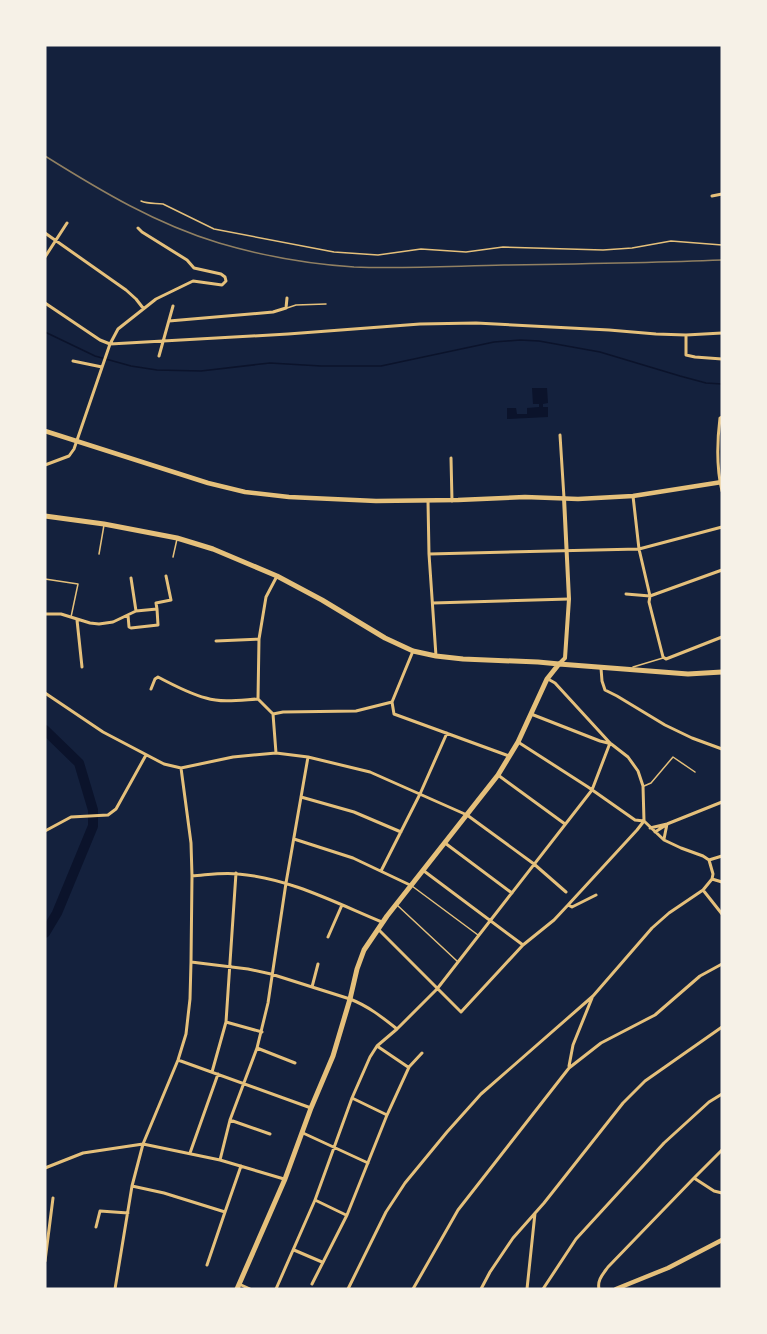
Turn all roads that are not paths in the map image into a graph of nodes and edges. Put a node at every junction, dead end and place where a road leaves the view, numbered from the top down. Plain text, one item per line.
1 (722, 194) edge
2 (712, 196) dead end
3 (141, 201) dead end
4 (67, 223) dead end
5 (138, 228) dead end
6 (45, 233) edge
7 (56, 241) junction
8 (722, 245) edge
9 (45, 257) edge
10 (287, 298) dead end
11 (45, 303) edge
12 (326, 304) dead end
13 (173, 306) dead end
14 (143, 308) junction
15 (286, 308) junction
16 (169, 321) junction
17 (722, 333) edge
18 (686, 335) junction
19 (163, 341) junction
20 (110, 344) junction
21 (159, 356) dead end
22 (722, 359) edge
23 (73, 361) dead end
24 (103, 366) junction
25 (722, 417) edge
26 (45, 431) edge
27 (560, 435) dead end
28 (77, 442) junction
29 (452, 458) dead end
30 (45, 465) edge
31 (721, 482) edge
32 (722, 490) edge
33 (633, 496) junction
34 (564, 498) junction
35 (428, 501) junction
36 (452, 501) junction
37 (45, 516) edge
38 (104, 524) junction
39 (722, 527) edge
40 (177, 538) junction
41 (639, 549) junction
42 (567, 550) junction
43 (99, 554) dead end
44 (429, 554) junction
45 (173, 557) dead end
46 (722, 570) edge
47 (166, 576) dead end
48 (277, 576) junction
49 (131, 578) dead end
50 (45, 579) edge
51 (626, 594) dead end
52 (650, 596) junction
53 (569, 599) junction
54 (432, 603) junction
55 (157, 609) junction
56 (136, 611) junction
57 (45, 614) edge
58 (128, 615) junction
59 (71, 618) junction
60 (77, 620) junction
61 (722, 637) edge
62 (259, 639) junction
63 (216, 641) dead end
64 (413, 651) junction
65 (436, 656) junction
66 (663, 657) junction
67 (559, 664) junction
68 (82, 667) dead end
69 (601, 667) junction
70 (627, 669) junction
71 (722, 672) edge
72 (547, 679) junction
73 (151, 689) dead end
74 (45, 693) edge
75 (258, 699) junction
76 (392, 702) junction
77 (273, 714) junction
78 (531, 714) junction
79 (447, 733) junction
80 (518, 742) junction
81 (610, 743) junction
82 (722, 749) edge
83 (276, 753) junction
84 (146, 755) junction
85 (509, 756) junction
86 (308, 757) junction
87 (181, 768) junction
88 (695, 772) dead end
89 (498, 775) junction
90 (643, 786) junction
91 (592, 789) junction
92 (420, 794) junction
93 (301, 797) junction
94 (722, 802) edge
95 (467, 815) junction
96 (644, 820) junction
97 (565, 824) junction
98 (667, 824) junction
99 (650, 828) junction
100 (45, 831) edge
101 (401, 832) junction
102 (655, 832) junction
103 (294, 839) junction
104 (664, 840) junction
105 (445, 843) junction
106 (722, 856) edge
107 (709, 860) junction
108 (534, 864) junction
109 (423, 870) junction
110 (381, 871) junction
111 (236, 873) junction
112 (192, 876) junction
113 (712, 879) junction
114 (722, 882) edge
115 (286, 883) junction
116 (411, 886) junction
117 (703, 890) junction
118 (566, 892) dead end
119 (512, 893) junction
120 (596, 894) dead end
121 (397, 904) junction
122 (342, 905) junction
123 (568, 905) junction
124 (722, 914) edge
125 (490, 922) junction
126 (382, 923) junction
127 (378, 929) junction
128 (479, 936) junction
129 (328, 937) dead end
130 (523, 945) junction
131 (191, 962) junction
132 (459, 962) junction
133 (318, 964) dead end
134 (722, 964) edge
135 (231, 966) junction
136 (271, 974) junction
137 (312, 987) junction
138 (438, 989) junction
139 (593, 996) junction
140 (350, 999) junction
141 (226, 1022) junction
142 (722, 1027) edge
143 (397, 1029) junction
144 (262, 1032) junction
145 (377, 1046) junction
146 (257, 1048) junction
147 (422, 1053) dead end
148 (178, 1060) junction
149 (295, 1063) dead end
150 (409, 1067) junction
151 (569, 1068) junction
152 (212, 1072) junction
153 (218, 1074) junction
154 (243, 1084) junction
155 (722, 1094) edge
156 (352, 1098) junction
157 (311, 1108) junction
158 (387, 1114) junction
159 (230, 1120) junction
160 (303, 1132) junction
161 (270, 1134) dead end
162 (142, 1144) junction
163 (334, 1147) junction
164 (722, 1150) edge
165 (190, 1153) junction
166 (220, 1160) junction
167 (368, 1163) junction
168 (242, 1167) junction
169 (45, 1168) edge
170 (694, 1178) junction
171 (285, 1179) junction
172 (132, 1186) junction
173 (722, 1193) edge
174 (52, 1198) dead end
175 (315, 1200) junction
176 (225, 1212) junction
177 (535, 1212) junction
178 (128, 1213) junction
179 (347, 1215) junction
180 (96, 1227) dead end
181 (722, 1240) edge
182 (294, 1250) junction
183 (45, 1261) edge
184 (323, 1263) junction
185 (207, 1265) dead end
186 (312, 1284) dead end
187 (238, 1286) edge
188 (115, 1289) edge
189 (250, 1289) edge
190 (276, 1289) edge
191 (348, 1289) edge
192 (414, 1289) edge
193 (481, 1289) edge
194 (527, 1289) edge
195 (543, 1289) edge
196 (599, 1289) edge
197 (615, 1289) edge

1 - 2 street
3 - 8 lane
4 - 7 street
5 - 14 street
6 - 7 street
7 - 9 street
7 - 14 street
10 - 15 street
11 - 20 street
12 - 15 lane
13 - 16 street
14 - 20 street
15 - 16 street
16 - 19 street
17 - 18 street
18 - 19 street
18 - 22 street
19 - 20 street
19 - 21 street
20 - 24 street
23 - 24 street
24 - 28 street
25 - 31 street
26 - 28 main road
27 - 34 street
28 - 30 street
28 - 35 main road
29 - 36 street
31 - 32 street
31 - 33 main road
33 - 34 main road
33 - 41 street
34 - 36 main road
34 - 42 street
35 - 36 main road
35 - 44 street
37 - 38 main road
38 - 40 main road
38 - 43 lane
39 - 41 street
40 - 45 lane
40 - 48 main road
41 - 42 street
41 - 52 street
42 - 44 street
42 - 53 street
44 - 54 street
46 - 52 street
47 - 55 street
48 - 62 street
48 - 64 main road
49 - 56 street
50 - 59 lane
51 - 52 street
52 - 66 street
53 - 54 street
53 - 67 street
54 - 65 street
55 - 56 street
55 - 58 street
56 - 58 street
57 - 59 street
58 - 60 street
59 - 60 street
60 - 68 street
61 - 66 street
62 - 63 street
62 - 75 street
64 - 65 main road
64 - 76 street
65 - 67 main road
66 - 70 lane
67 - 69 main road
67 - 72 main road
69 - 70 main road
69 - 82 street
70 - 71 main road
72 - 78 main road
72 - 81 street
73 - 75 street
74 - 84 street
75 - 77 street
76 - 77 street
76 - 79 street
77 - 83 street
78 - 80 main road
78 - 81 street
79 - 85 street
79 - 92 street
80 - 85 main road
80 - 91 street
81 - 90 street
81 - 91 street
83 - 86 street
83 - 87 street
84 - 87 street
84 - 100 street
85 - 89 main road
86 - 92 street
86 - 93 street
87 - 112 street
88 - 90 lane
89 - 95 main road
89 - 97 street
90 - 96 street
91 - 96 street
91 - 97 street
92 - 95 street
92 - 101 street
93 - 101 street
93 - 103 street
94 - 98 street
95 - 105 main road
95 - 108 street
96 - 99 street
96 - 123 street
97 - 108 street
98 - 99 street
98 - 102 street
98 - 104 street
99 - 102 street
101 - 110 street
102 - 104 street
103 - 110 street
103 - 115 street
104 - 107 street
105 - 109 main road
105 - 119 street
106 - 107 street
107 - 113 street
108 - 118 street
108 - 119 street
109 - 116 main road
109 - 125 street
110 - 116 street
111 - 112 street
111 - 115 street
111 - 135 street
112 - 131 street
113 - 114 street
113 - 117 street
115 - 122 street
115 - 136 street
116 - 121 main road
116 - 128 lane
117 - 124 street
117 - 139 street
119 - 125 street
120 - 123 street
121 - 126 main road
121 - 132 lane
122 - 126 street
122 - 129 street
123 - 130 street
125 - 128 street
125 - 130 street
126 - 127 main road
127 - 138 street
127 - 140 main road
128 - 132 street
130 - 138 street
131 - 135 street
131 - 148 street
132 - 138 street
133 - 137 street
134 - 151 street
135 - 136 street
135 - 141 street
136 - 137 street
136 - 144 street
137 - 140 street
138 - 143 street
139 - 151 street
139 - 191 street
140 - 143 street
140 - 157 main road
141 - 144 street
141 - 152 street
142 - 177 street
143 - 145 street
144 - 146 street
145 - 150 street
145 - 156 street
146 - 149 street
146 - 154 street
147 - 150 street
148 - 152 street
148 - 162 street
150 - 158 street
151 - 192 street
152 - 153 street
153 - 154 street
153 - 165 street
154 - 157 street
154 - 159 street
155 - 195 street
156 - 158 street
156 - 163 street
157 - 160 main road
158 - 167 street
159 - 161 street
159 - 166 street
160 - 163 street
160 - 171 main road
162 - 165 street
162 - 169 street
162 - 172 street
163 - 167 street
163 - 175 street
164 - 170 street
165 - 166 street
166 - 168 street
167 - 179 street
168 - 171 street
168 - 176 street
170 - 173 street
170 - 196 street
171 - 187 main road
172 - 176 street
172 - 178 street
174 - 183 street
175 - 179 street
175 - 182 street
176 - 185 street
177 - 193 street
177 - 194 street
178 - 180 street
178 - 188 street
179 - 184 street
181 - 197 main road
182 - 184 street
182 - 190 street
184 - 186 street
187 - 189 street

